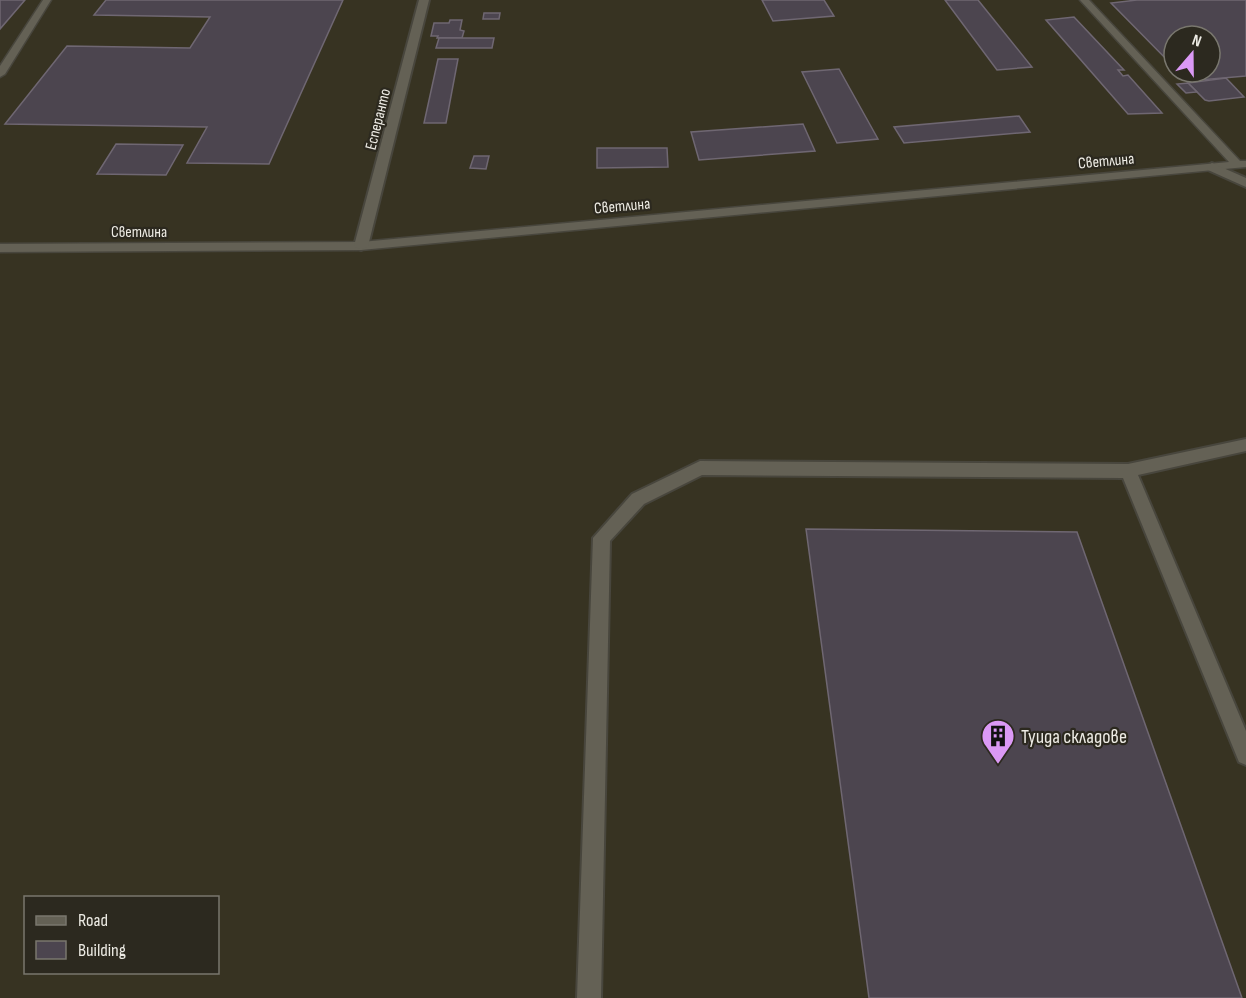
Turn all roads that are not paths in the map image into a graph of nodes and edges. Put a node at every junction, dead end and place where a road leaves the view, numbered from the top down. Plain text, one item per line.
1 (47, 0) edge
2 (424, 0) edge
3 (1084, 0) edge
4 (0, 74) edge
5 (1242, 164) edge
6 (1212, 167) junction
7 (1246, 183) edge
8 (361, 246) junction
9 (0, 248) edge
10 (1246, 445) edge
11 (1128, 471) junction
12 (1246, 755) edge
13 (589, 998) edge

1 - 4 lane
2 - 8 street, Есперанто
3 - 5 lane
5 - 6 lane, Светлина
6 - 7 street
6 - 8 lane, Светлина
8 - 9 lane, Светлина
10 - 11 street
11 - 12 street
11 - 13 street

